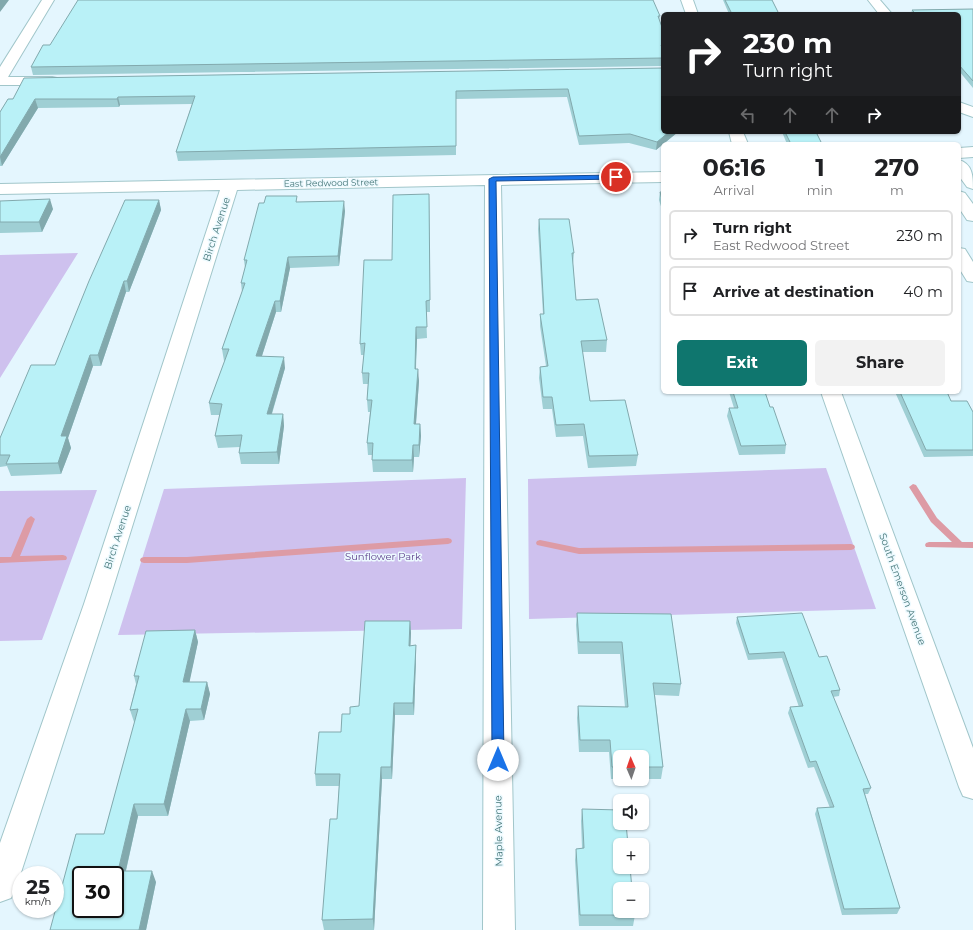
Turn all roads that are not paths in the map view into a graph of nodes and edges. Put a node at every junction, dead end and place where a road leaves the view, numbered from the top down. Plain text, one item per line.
1 (48, 0) edge
2 (686, 0) edge
3 (874, 0) edge
4 (691, 12) edge
5 (884, 12) edge
6 (0, 78) edge
7 (64, 80) edge
8 (0, 81) edge
9 (961, 107) edge
10 (973, 113) edge
11 (973, 152) edge
12 (961, 153) edge
13 (961, 168) edge
14 (661, 177) edge
15 (493, 179) junction
16 (973, 184) edge
17 (230, 185) junction
18 (0, 189) edge
19 (961, 199) edge
20 (973, 216) edge
21 (961, 256) edge
22 (973, 277) edge
23 (832, 394) edge
24 (973, 787) edge
25 (0, 888) edge
26 (500, 930) edge

1 - 6 street
2 - 4 street
3 - 5 street
7 - 8 street
9 - 10 street
11 - 12 street
13 - 16 street
14 - 15 street, East Redwood Street
15 - 17 street, East Redwood Street
15 - 26 street, Maple Avenue
17 - 18 street, East Redwood Street
17 - 25 street, Birch Avenue
19 - 20 street
21 - 22 street
23 - 24 street, South Emerson Avenue

